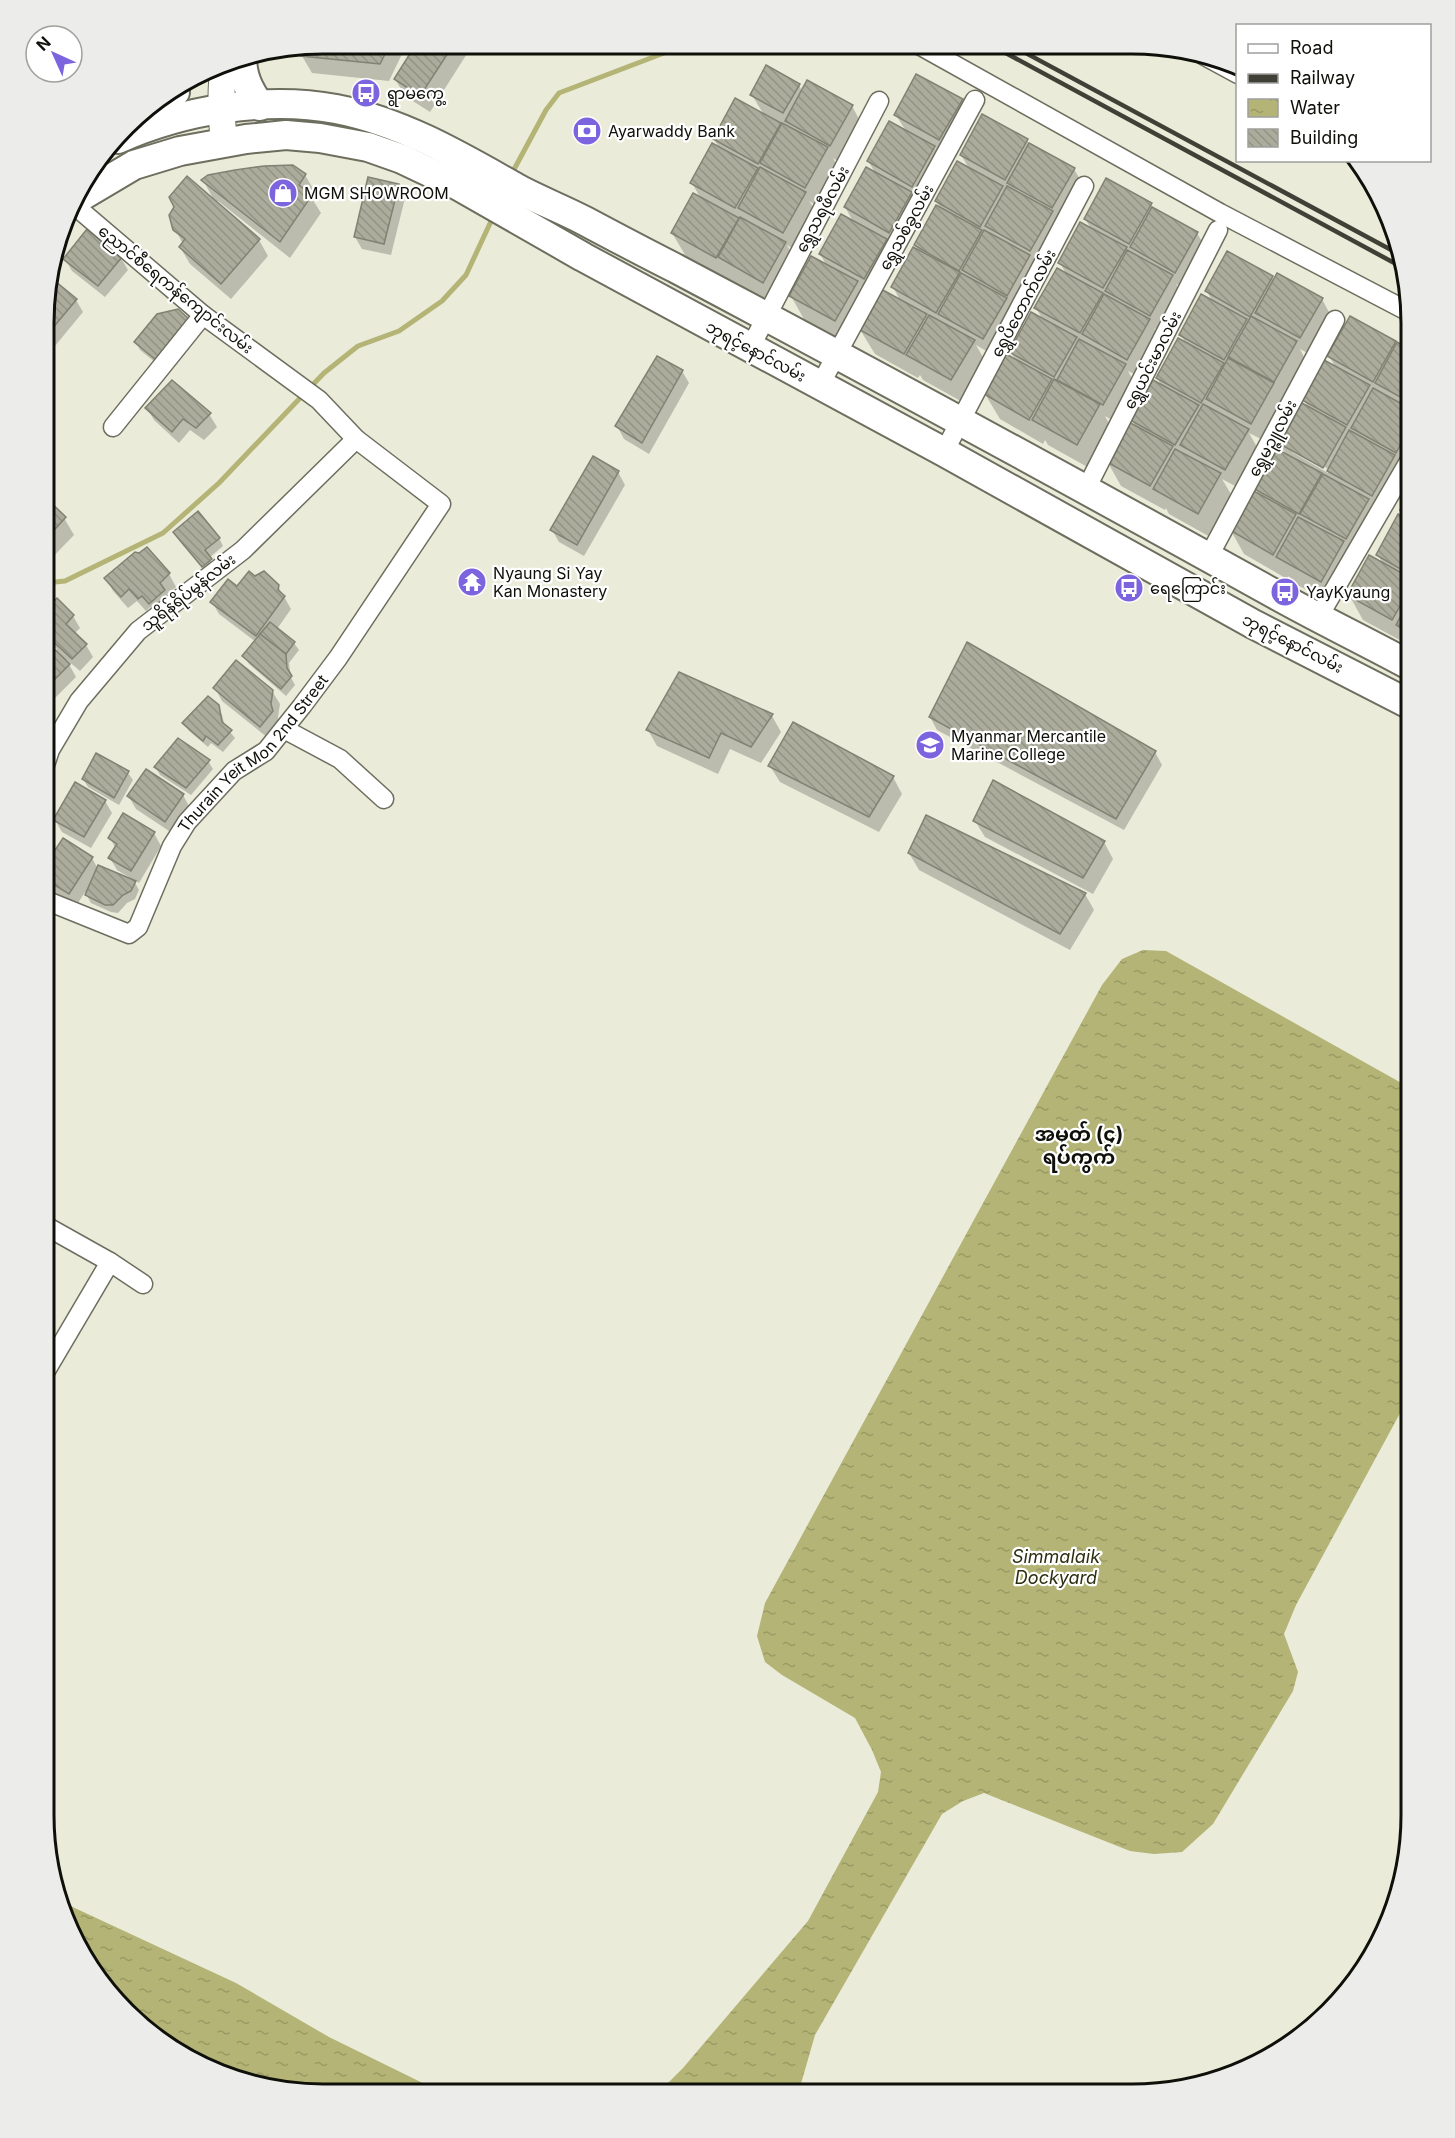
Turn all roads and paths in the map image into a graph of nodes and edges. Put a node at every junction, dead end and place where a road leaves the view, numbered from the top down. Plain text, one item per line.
1 (936, 54) edge
2 (242, 67) edge
3 (223, 74) edge
4 (975, 100) dead end
5 (879, 101) dead end
6 (260, 106) junction
7 (220, 108) junction
8 (134, 132) edge
9 (224, 142) junction
10 (1084, 186) dead end
11 (88, 192) edge
12 (80, 210) edge
13 (1218, 230) dead end
14 (1400, 307) edge
15 (203, 315) junction
16 (765, 316) junction
17 (1335, 320) dead end
18 (750, 348) junction
19 (837, 354) junction
20 (820, 385) junction
21 (961, 420) junction
22 (113, 427) dead end
23 (356, 439) junction
24 (944, 452) junction
25 (1401, 477) edge
26 (1086, 489) junction
27 (441, 504) joint
28 (1209, 556) junction
29 (1318, 618) junction
30 (1374, 645) junction
31 (1401, 660) edge
32 (1358, 676) junction
33 (1401, 700) edge
34 (284, 729) junction
35 (54, 743) edge
36 (384, 799) dead end
37 (54, 904) edge
38 (54, 1231) edge
39 (110, 1262) junction
40 (143, 1284) dead end
41 (54, 1357) edge

1 - 14 street
2 - 6 main road
3 - 7 main road
4 - 19 street, ရွှေသစ်ခွလမ်း
5 - 16 street, ရွှေသရဖီလမ်း
6 - 7 main road
6 - 16 main road, ဘုရင့်နောင်လမ်း
7 - 8 main road
7 - 9 main road
9 - 11 main road, ဘုရင့်နောင်လမ်း
9 - 18 main road, ဘုရင့်နောင်လမ်း
10 - 21 street, ရွှေပိတောက်လမ်း
12 - 15 street, ညောင်စီရေကန်ကျောင်းလမ်း
13 - 26 street, ရွှေယင်းမာလမ်း
15 - 22 street
15 - 23 street, ညောင်စီရေကန်ကျောင်းလမ်း
16 - 18 street, ရွှေသရဖီလမ်း
16 - 19 main road, ဘုရင့်နောင်လမ်း
17 - 28 street, ရွှေမဉ္ဇူလမ်း
18 - 20 main road, ဘုရင့်နောင်လမ်း
19 - 20 street, ရွှေသစ်ခွလမ်း
19 - 21 main road, ဘုရင့်နောင်လမ်း
20 - 24 main road, ဘုရင့်နောင်လမ်း
21 - 24 street, ရွှေပိတောက်လမ်း
21 - 26 main road, ဘုရင့်နောင်လမ်း
23 - 27 street, ညောင်စီရေကန်ကျောင်းလမ်း
23 - 35 street, သူရိန်ရိပ်မွန်လမ်း
24 - 32 main road, ဘုရင့်နောင်လမ်း
25 - 29 street
26 - 28 main road, ဘုရင့်နောင်လမ်း
27 - 34 street, Thurain Yeit Mon 2nd Street
28 - 29 main road, ဘုရင့်နောင်လမ်း
29 - 30 main road, ဘုရင့်နောင်လမ်း
30 - 31 main road, ဘုရင့်နောင်လမ်း
30 - 32 street
32 - 33 main road, ဘုရင့်နောင်လမ်း
34 - 36 street
34 - 37 street, Thurain Yeit Mon 2nd Street
38 - 39 street
39 - 40 street
39 - 41 street

